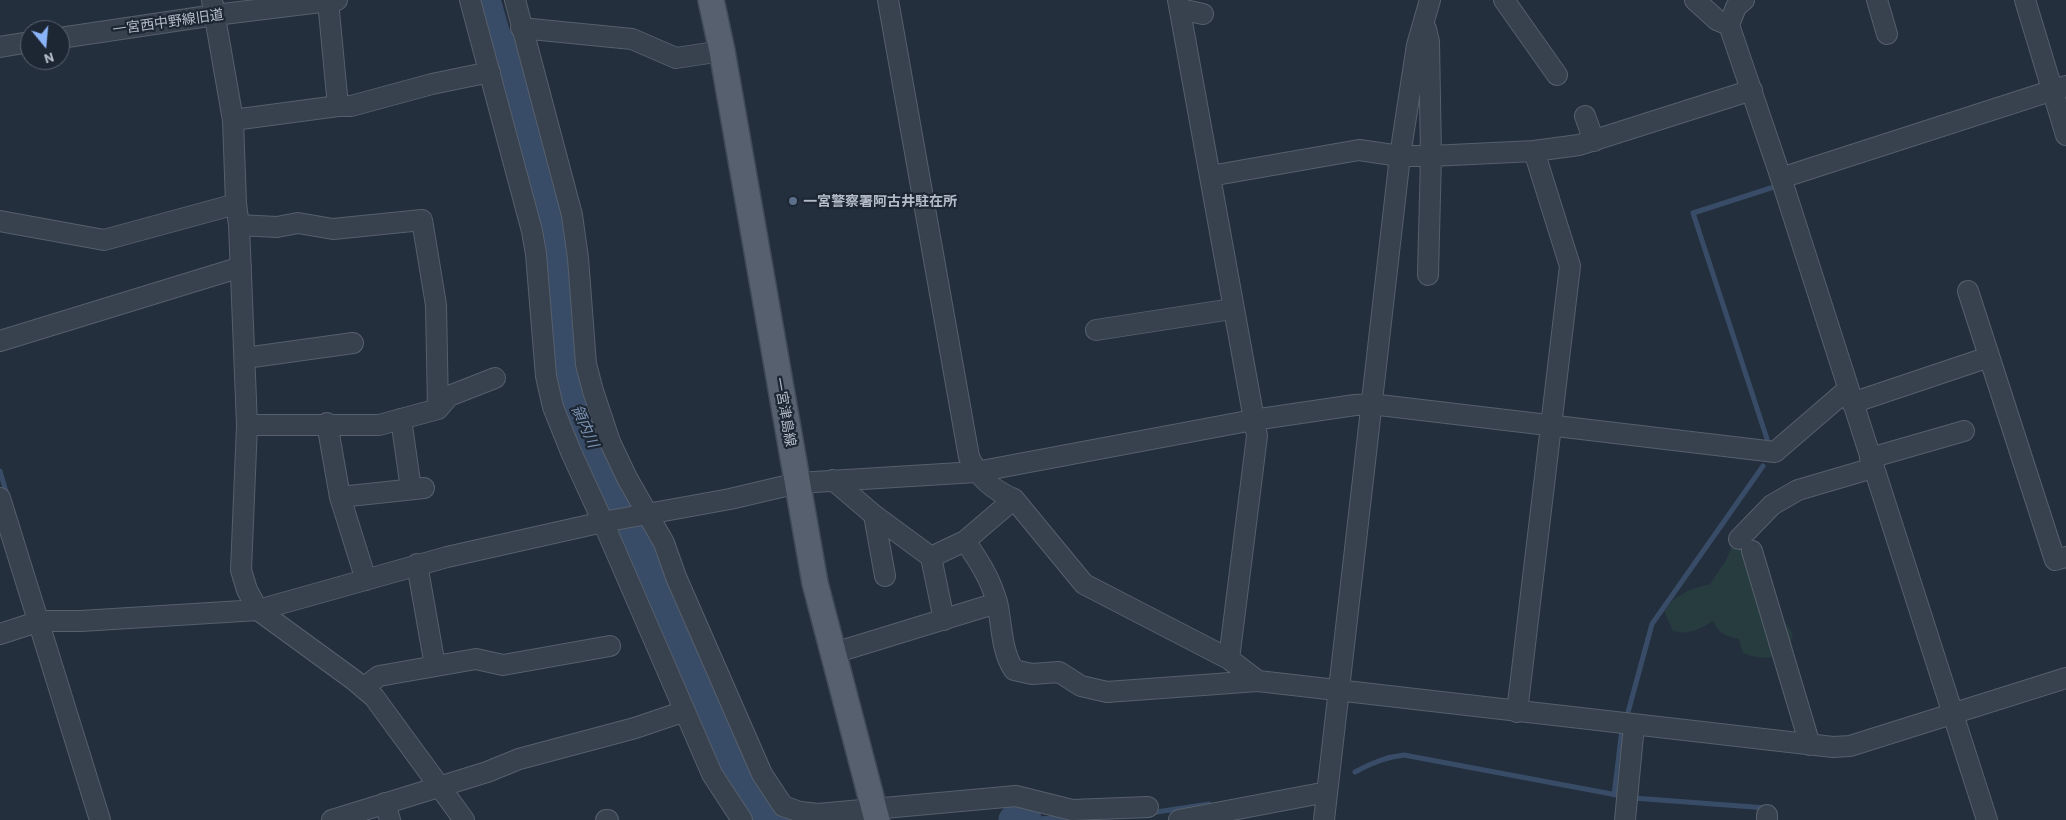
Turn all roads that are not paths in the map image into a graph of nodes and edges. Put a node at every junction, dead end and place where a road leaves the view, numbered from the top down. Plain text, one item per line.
1 (470, 0) edge
2 (514, 0) edge
3 (711, 0) edge
4 (888, 0) edge
5 (1504, 0) edge
6 (1695, 0) edge
7 (1744, 0) edge
8 (1878, 0) edge
9 (2025, 0) edge
10 (332, 1) edge
11 (1179, 4) edge
12 (213, 7) edge
13 (1427, 9) edge
14 (1203, 14) dead end
15 (1729, 24) junction
16 (521, 28) junction
17 (1887, 34) dead end
18 (70, 36) edge
19 (20, 44) edge
20 (0, 47) edge
21 (722, 51) junction
22 (490, 72) junction
23 (1557, 75) dead end
24 (2059, 88) edge
25 (1752, 90) junction
26 (338, 106) junction
27 (1586, 116) dead end
28 (233, 120) junction
29 (2066, 135) edge
30 (1594, 141) junction
31 (1534, 151) junction
32 (1400, 156) junction
33 (1431, 156) junction
34 (1210, 176) junction
35 (1781, 178) junction
36 (236, 204) junction
37 (0, 221) edge
38 (239, 225) junction
39 (241, 267) junction
40 (1428, 275) dead end
41 (1968, 291) dead end
42 (1232, 309) junction
43 (1096, 330) dead end
44 (0, 341) edge
45 (353, 343) dead end
46 (1989, 357) junction
47 (245, 358) junction
48 (495, 378) dead end
49 (1850, 397) junction
50 (1371, 404) junction
51 (438, 409) junction
52 (401, 419) junction
53 (1253, 420) junction
54 (326, 423) junction
55 (247, 425) junction
56 (1551, 425) junction
57 (1964, 431) dead end
58 (1871, 463) junction
59 (976, 472) junction
60 (833, 480) junction
61 (798, 483) junction
62 (340, 497) junction
63 (0, 498) edge
64 (1014, 499) junction
65 (648, 514) junction
66 (874, 515) junction
67 (603, 522) junction
68 (965, 541) junction
69 (931, 557) junction
70 (2066, 557) edge
71 (417, 564) junction
72 (886, 576) dead end
73 (366, 580) junction
74 (997, 603) junction
75 (258, 610) junction
76 (944, 620) junction
77 (40, 621) junction
78 (0, 634) edge
79 (610, 646) dead end
80 (834, 653) junction
81 (1228, 659) junction
82 (435, 666) junction
83 (2066, 678) edge
84 (1258, 681) junction
85 (363, 688) junction
86 (1338, 690) junction
87 (685, 711) junction
88 (1517, 712) junction
89 (1953, 713) junction
90 (1634, 725) junction
91 (1810, 745) junction
92 (438, 785) junction
93 (1327, 792) junction
94 (1148, 807) dead end
95 (387, 811) edge
96 (875, 815) edge
97 (335, 819) edge
98 (100, 820) edge
99 (464, 820) edge
100 (742, 820) edge
101 (1179, 820) edge
102 (1324, 820) edge
103 (1625, 820) edge
104 (1987, 820) edge

1 - 22 street
2 - 16 street
3 - 21 main road, 一宮津島線
4 - 59 street
5 - 23 street
6 - 15 street
7 - 15 street
8 - 17 street
9 - 24 street
10 - 12 street, 一宮西中野線旧道
10 - 26 street
11 - 14 street
11 - 34 street
12 - 18 street, 一宮西中野線旧道
12 - 28 street
13 - 32 street
13 - 33 street
15 - 25 street
16 - 21 street
16 - 65 street
19 - 20 street
21 - 61 main road, 一宮津島線
22 - 26 street
22 - 67 street
24 - 29 street
24 - 35 street
25 - 30 street
25 - 35 street
26 - 28 street
27 - 30 street
28 - 36 street
30 - 31 street
31 - 33 street
31 - 56 street
32 - 33 street
32 - 34 street
32 - 50 street
33 - 40 street
34 - 42 street
35 - 49 street
36 - 37 street
36 - 38 street
38 - 39 street
38 - 51 street
39 - 44 street
39 - 47 street
41 - 46 street
42 - 43 street
42 - 53 street
45 - 47 street
46 - 49 street
46 - 70 street
47 - 55 street
48 - 51 street
49 - 56 street
49 - 58 street
50 - 53 street
50 - 56 street
50 - 86 street
51 - 52 street
52 - 54 street
52 - 62 street
53 - 59 street
53 - 81 street
54 - 55 street
54 - 62 street
55 - 75 street
56 - 88 street
57 - 58 street
58 - 89 street
58 - 91 street
59 - 60 street
59 - 64 street
60 - 61 street
60 - 66 street
61 - 65 street
61 - 80 main road, 一宮津島線
62 - 73 street
63 - 77 street
64 - 68 street
64 - 81 street
65 - 67 street
65 - 96 street
66 - 69 street
66 - 72 street
67 - 71 street
67 - 87 street
68 - 69 street
68 - 74 street
69 - 76 street
71 - 73 street
71 - 82 street
73 - 75 street
74 - 76 street
74 - 84 street
75 - 77 street
75 - 85 street
76 - 80 street
77 - 78 street
77 - 98 street
79 - 82 street
80 - 96 main road, 一宮津島線
81 - 84 street
82 - 85 street
83 - 89 street
84 - 86 street
85 - 92 street
86 - 88 street
86 - 93 street
87 - 92 street
87 - 100 street
88 - 90 street
89 - 91 street
89 - 104 street
90 - 91 street
90 - 103 street
92 - 95 street
92 - 99 street
93 - 101 street
93 - 102 street
94 - 96 street
95 - 97 street

